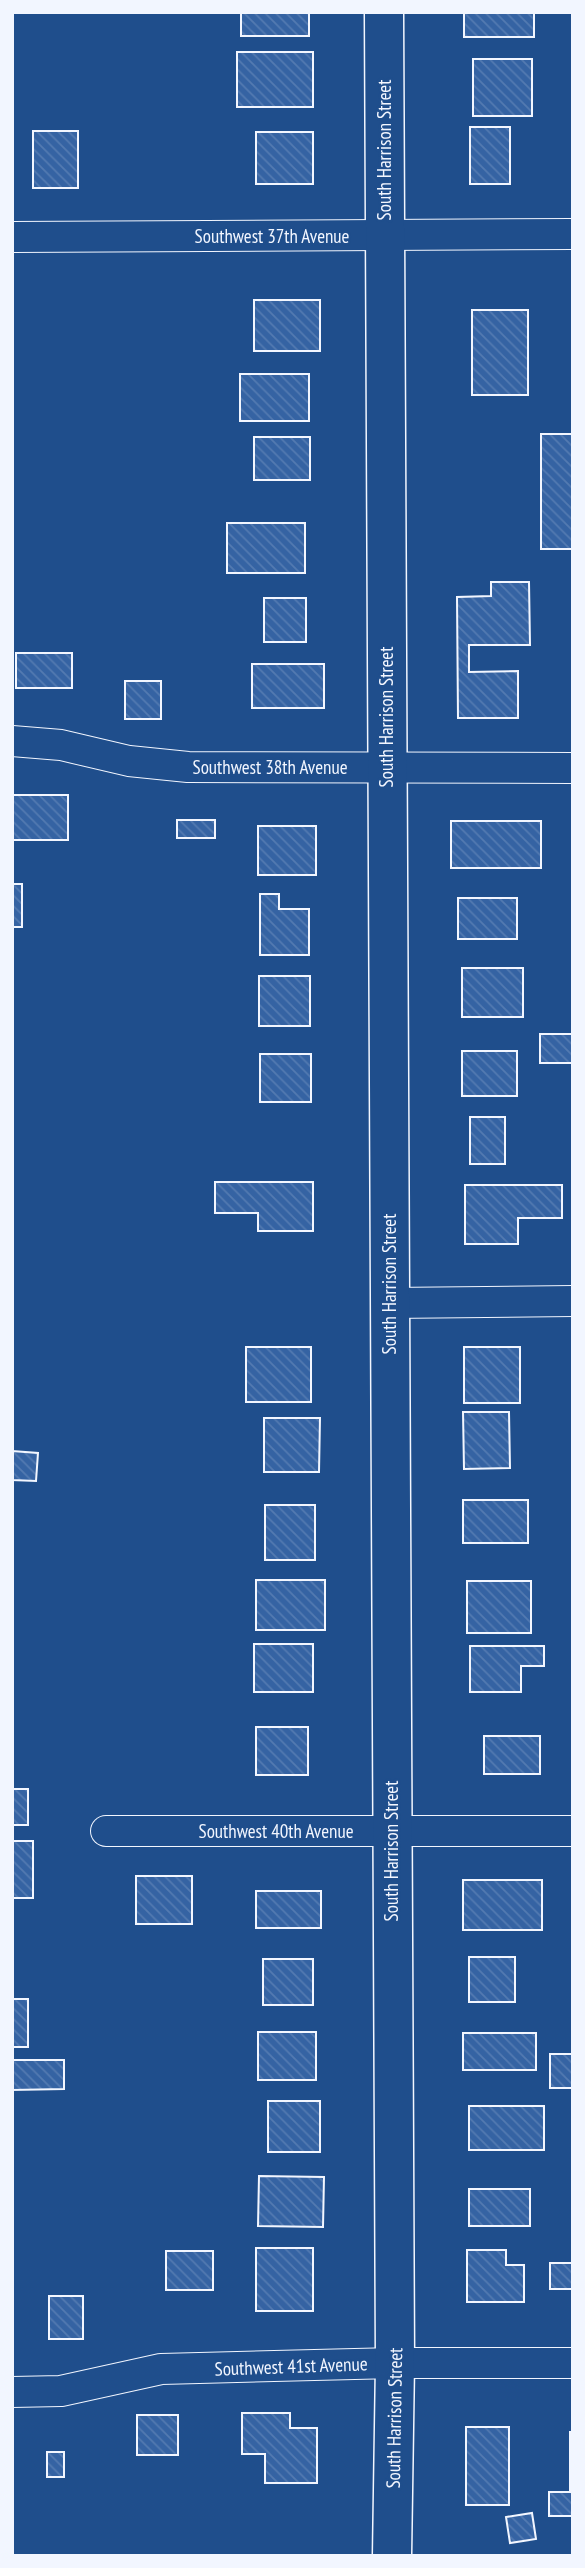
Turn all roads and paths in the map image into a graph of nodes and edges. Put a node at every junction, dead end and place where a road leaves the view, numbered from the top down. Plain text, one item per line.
1 (384, 12) edge
2 (573, 233) edge
3 (384, 236) junction
4 (12, 237) edge
5 (12, 741) edge
6 (387, 768) junction
7 (573, 768) edge
8 (573, 1301) edge
9 (389, 1303) junction
10 (106, 1830) dead end
11 (391, 1830) junction
12 (573, 1831) edge
13 (395, 2363) junction
14 (573, 2363) edge
15 (12, 2392) edge
16 (392, 2556) edge

1 - 3 street, South Harrison Street
2 - 3 street, Southwest 37th Avenue
3 - 4 street, Southwest 37th Avenue
3 - 6 street, South Harrison Street
5 - 6 street, Southwest 38th Avenue
6 - 7 street, Southwest 38th Avenue
6 - 9 street, South Harrison Street
8 - 9 street
9 - 11 street, South Harrison Street
10 - 11 street, Southwest 40th Avenue
11 - 12 street, Southwest 40th Avenue
11 - 13 street, South Harrison Street
13 - 14 street, Southwest 41st Avenue
13 - 15 street, Southwest 41st Avenue
13 - 16 street, South Harrison Street

